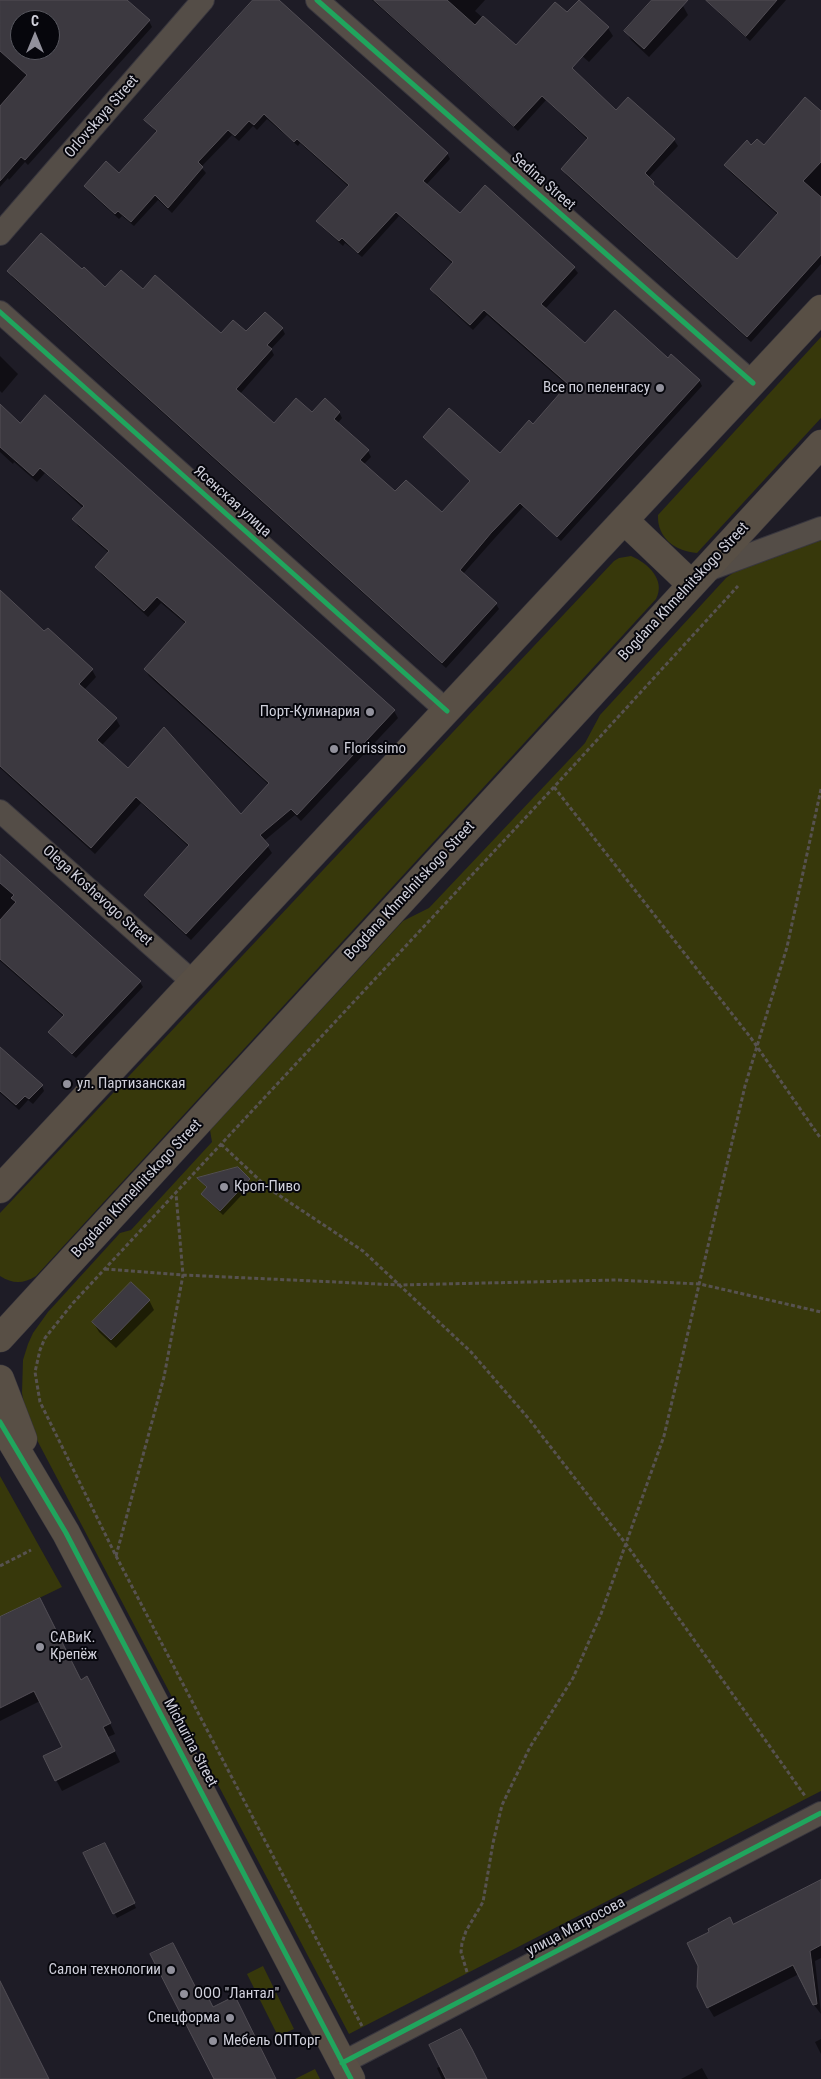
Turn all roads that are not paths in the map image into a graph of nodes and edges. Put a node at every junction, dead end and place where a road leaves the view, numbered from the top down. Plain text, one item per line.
1 (203, 0) edge
2 (316, 0) edge
3 (0, 234) edge
4 (821, 308) edge
5 (0, 312) edge
6 (753, 383) junction
7 (821, 444) edge
8 (625, 521) junction
9 (821, 528) edge
10 (697, 578) junction
11 (447, 710) junction
12 (0, 811) edge
13 (194, 982) junction
14 (0, 1189) edge
15 (0, 1315) edge
16 (0, 1323) edge
17 (0, 1338) edge
18 (0, 1379) edge
19 (0, 1422) edge
20 (59, 1520) junction
21 (820, 1816) edge
22 (346, 2071) edge

1 - 3 street, Orlovskaya Street
2 - 6 street, Sedina Street
4 - 6 main road
5 - 11 street, Ясенская улица
6 - 8 main road
7 - 10 main road, Bogdana Khmelnitskogo Street
8 - 10 main road
8 - 11 main road
9 - 10 street
10 - 17 main road, Bogdana Khmelnitskogo Street
11 - 13 main road
12 - 13 street, Olega Koshevogo Street
13 - 14 main road
15 - 16 main road
18 - 20 main road, Michurina Street
19 - 20 main road, Michurina Street
20 - 22 main road, Michurina Street
21 - 22 street, улица Матросова

